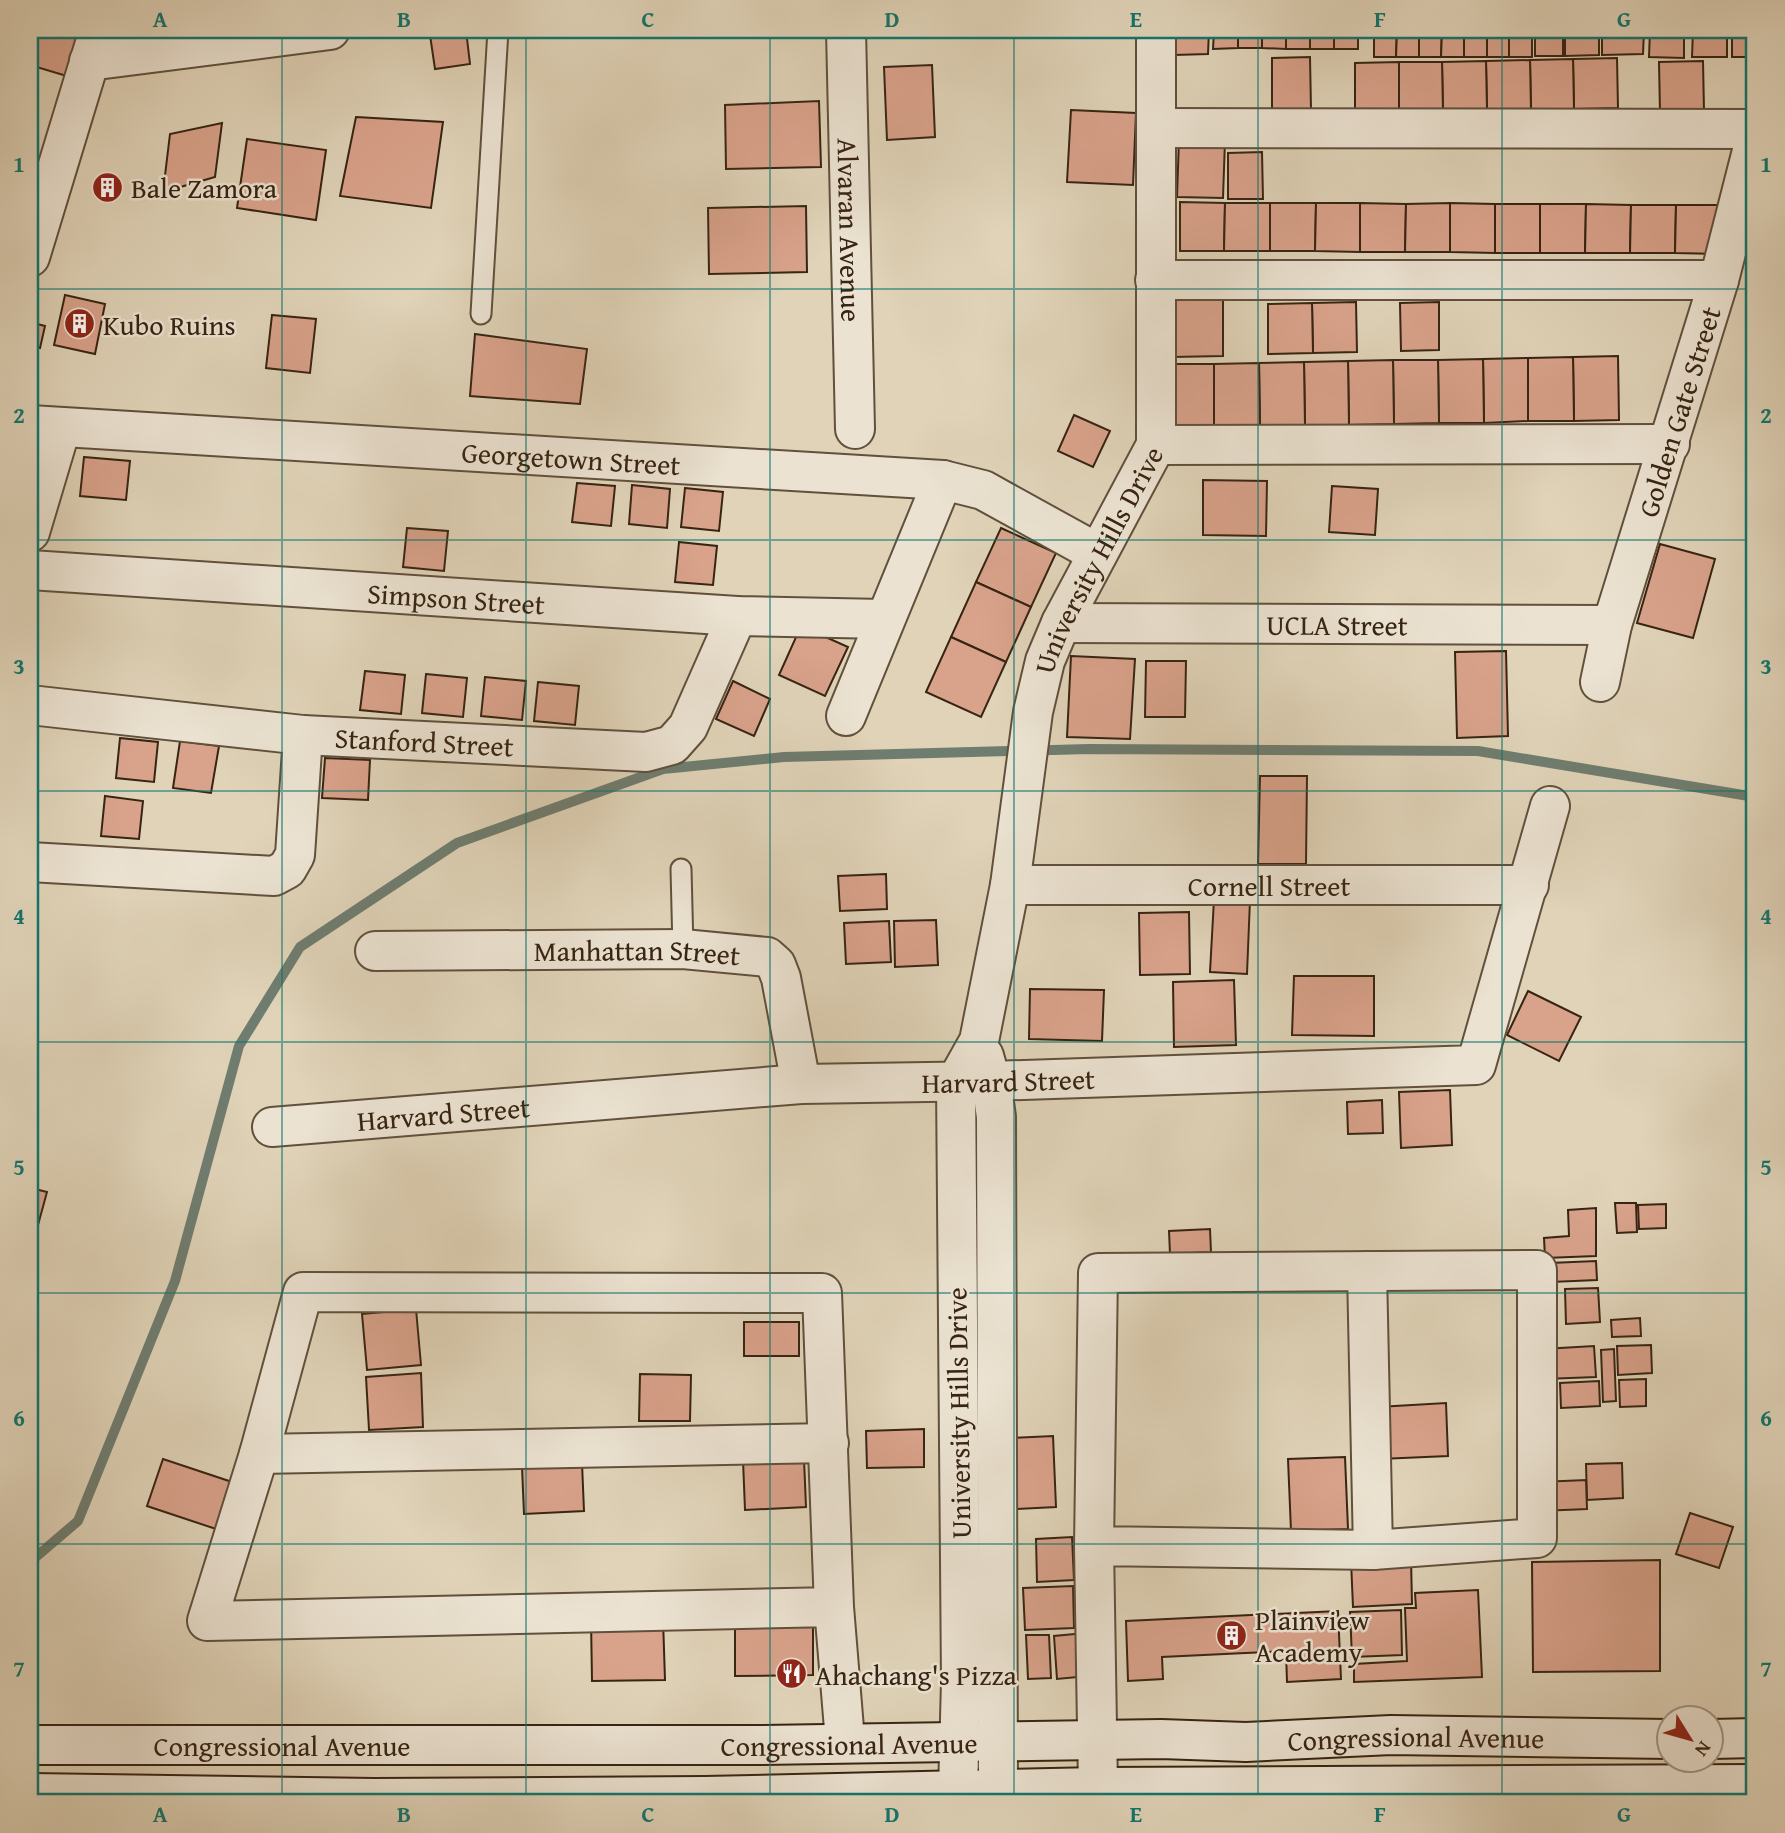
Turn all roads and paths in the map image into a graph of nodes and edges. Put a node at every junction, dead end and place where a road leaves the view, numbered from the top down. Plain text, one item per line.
1 (330, 30) edge
2 (498, 30) edge
3 (846, 30) edge
4 (1156, 30) edge
5 (94, 45) edge
6 (1157, 128) junction
7 (1755, 129) edge
8 (1755, 139) edge
9 (32, 246) edge
10 (1155, 280) junction
11 (1719, 280) junction
12 (481, 314) dead end
13 (46, 426) edge
14 (855, 429) dead end
15 (1670, 444) junction
16 (1156, 445) junction
17 (943, 480) junction
18 (30, 532) edge
19 (1097, 553) junction
20 (30, 570) edge
21 (737, 616) junction
22 (884, 619) junction
23 (1061, 622) junction
24 (1612, 625) junction
25 (1600, 682) dead end
26 (30, 705) edge
27 (846, 716) dead end
28 (303, 735) junction
29 (1550, 806) dead end
30 (30, 862) edge
31 (681, 869) dead end
32 (1010, 885) junction
33 (1529, 885) junction
34 (683, 949) junction
35 (375, 951) dead end
36 (974, 1081) junction
37 (800, 1084) junction
38 (272, 1127) dead end
39 (1367, 1271) junction
40 (829, 1443) junction
41 (259, 1454) junction
42 (1094, 1546) junction
43 (1373, 1549) junction
44 (834, 1607) junction
45 (1391, 1735) junction
46 (1755, 1738) edge
47 (1656, 1739) edge
48 (1726, 1739) edge
49 (845, 1741) junction
50 (961, 1741) junction
51 (1000, 1741) junction
52 (1095, 1742) junction
53 (30, 1745) edge
54 (756, 1745) junction
55 (1755, 1784) edge
56 (1098, 1787) junction
57 (998, 1790) junction
58 (958, 1791) junction
59 (30, 1794) edge
60 (1391, 1795) edge
61 (758, 1799) edge

1 - 5 street
2 - 12 lane
3 - 14 street, Alvaran Avenue
4 - 6 street, University Hills Drive
5 - 9 street
6 - 7 street
6 - 10 street, University Hills Drive
8 - 11 street, Golden Gate Street
10 - 11 street
10 - 16 street, University Hills Drive
11 - 15 street, Golden Gate Street
13 - 17 street, Georgetown Street
13 - 18 street
15 - 16 street
15 - 24 street, Golden Gate Street
16 - 19 street, University Hills Drive
17 - 19 street, Georgetown Street
17 - 22 street
19 - 23 street, University Hills Drive
20 - 21 street, Simpson Street
21 - 22 street, Simpson Street
21 - 28 street, Stanford Street
22 - 27 street
23 - 24 street, UCLA Street
23 - 32 street, University Hills Drive
24 - 25 street, Golden Gate Street
26 - 28 street, Stanford Street
28 - 30 street
29 - 33 street, Harvard Street
31 - 34 lane
32 - 33 street, Cornell Street
32 - 36 street, University Hills Drive
33 - 36 street, Harvard Street
34 - 35 street, Manhattan Street
34 - 37 street, Manhattan Street
36 - 37 street, Harvard Street
36 - 50 street, University Hills Drive
36 - 51 street, University Hills Drive
37 - 38 street, Harvard Street
39 - 42 street
39 - 43 street
39 - 43 street
40 - 41 street
40 - 41 street
40 - 44 street
41 - 44 street
42 - 43 street
42 - 52 street
44 - 49 street
45 - 47 street, Congressional Avenue
45 - 52 street, Congressional Avenue
45 - 60 street
46 - 48 street
49 - 50 street, Congressional Avenue
49 - 54 street, Congressional Avenue
50 - 51 street, Congressional Avenue
50 - 58 street, University Hills Drive
51 - 52 street, Congressional Avenue
51 - 57 street, University Hills Drive
52 - 56 street
53 - 54 street, Congressional Avenue
54 - 61 street
55 - 60 street, Congressional Avenue
56 - 57 street, Congressional Avenue
56 - 60 street, Congressional Avenue
57 - 58 street, Congressional Avenue
58 - 61 street, Congressional Avenue
59 - 61 street, Congressional Avenue

